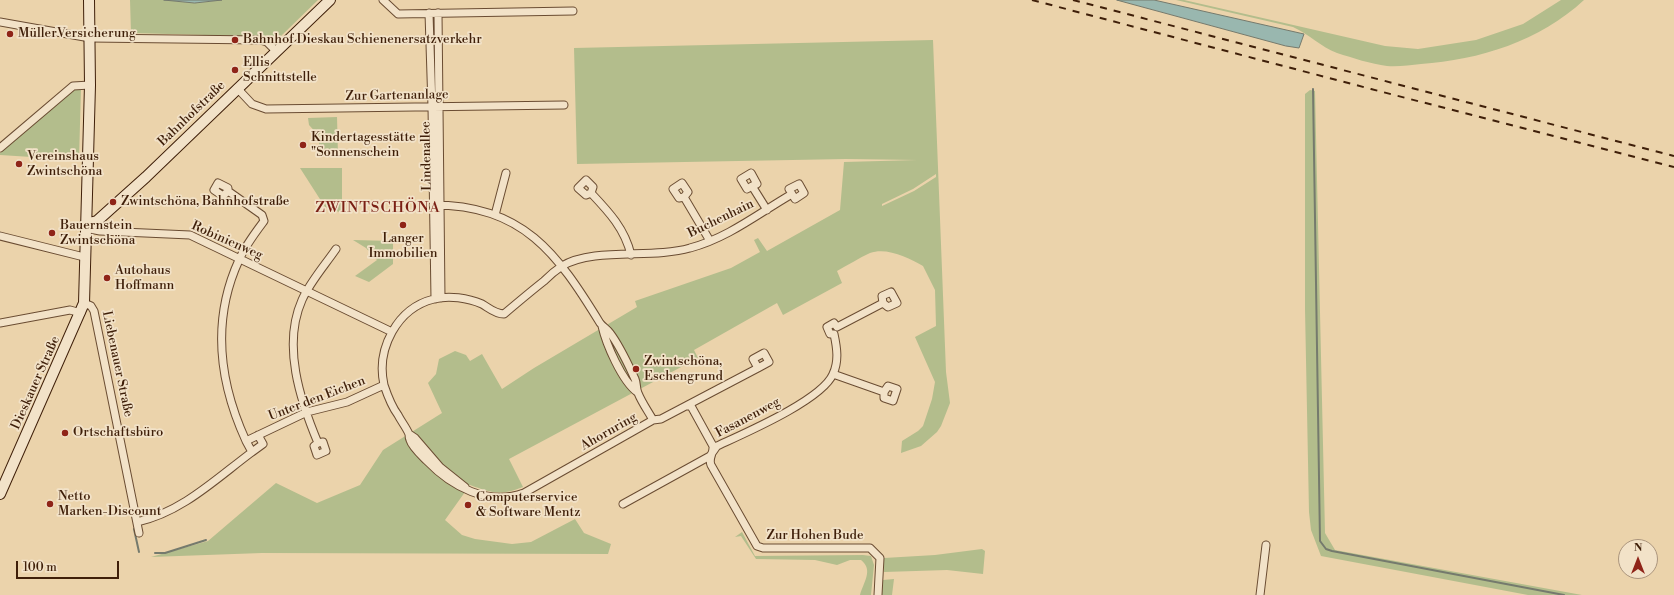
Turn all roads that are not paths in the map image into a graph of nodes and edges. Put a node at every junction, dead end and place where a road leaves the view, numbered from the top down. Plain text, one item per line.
1 (89, 0) edge
2 (330, 0) edge
3 (383, 0) edge
4 (573, 11) dead end
5 (429, 13) junction
6 (438, 13) junction
7 (0, 22) edge
8 (90, 38) junction
9 (276, 51) junction
10 (90, 85) junction
11 (237, 88) junction
12 (564, 105) dead end
13 (435, 107) junction
14 (0, 148) edge
15 (506, 173) dead end
16 (752, 186) dead end
17 (228, 191) dead end
18 (591, 193) dead end
19 (792, 194) dead end
20 (684, 197) dead end
21 (436, 205) junction
22 (767, 210) junction
23 (495, 215) junction
24 (85, 226) junction
25 (0, 236) edge
26 (710, 241) junction
27 (336, 249) dead end
28 (631, 255) junction
29 (84, 257) junction
30 (239, 259) junction
31 (562, 266) junction
32 (307, 291) junction
33 (438, 298) junction
34 (883, 303) dead end
35 (82, 308) junction
36 (0, 323) edge
37 (838, 327) junction
38 (392, 332) junction
39 (834, 334) junction
40 (758, 368) dead end
41 (833, 374) junction
42 (384, 385) junction
43 (884, 392) dead end
44 (688, 406) junction
45 (307, 412) junction
46 (653, 420) junction
47 (258, 435) junction
48 (246, 441) junction
49 (318, 443) dead end
50 (252, 452) junction
51 (712, 454) junction
52 (0, 494) edge
53 (623, 504) dead end
54 (137, 522) junction
55 (139, 533) dead end
56 (1266, 545) dead end
57 (878, 595) edge
58 (1260, 595) edge

1 - 8 main road, Liebenauer Straße
2 - 9 main road, Bahnhofstraße
3 - 5 street
4 - 6 street
5 - 6 street
5 - 13 street, Lindenallee
6 - 13 street, Lindenallee
7 - 8 street
8 - 9 street
8 - 10 main road, Liebenauer Straße
9 - 11 main road, Bahnhofstraße
10 - 14 street
10 - 24 main road, Liebenauer Straße
11 - 13 street, Zur Gartenanlage
11 - 24 main road, Bahnhofstraße
12 - 13 street, Zur Gartenanlage
13 - 21 street, Lindenallee
15 - 23 street
16 - 22 street
17 - 30 street
18 - 28 street
19 - 22 street, Buchenhain
20 - 26 street
21 - 23 street
21 - 33 street, Lindenallee
22 - 26 street, Buchenhain
23 - 31 street
24 - 29 main road, Liebenauer Straße
24 - 30 street, Robinienweg
25 - 29 street
26 - 28 street, Buchenhain
27 - 32 street
28 - 31 street, Buchenhain
29 - 35 main road, Liebenauer Straße
30 - 32 street, Robinienweg
30 - 48 street
31 - 33 street, Ahornring
31 - 46 street
32 - 38 street, Robinienweg
32 - 45 street
33 - 38 street, Ahornring
34 - 37 street
35 - 36 street
35 - 52 main road, Dieskauer Straße
35 - 54 street, Liebenauer Straße
37 - 39 street
37 - 39 street
38 - 42 street, Ahornring
39 - 41 street, Fasanenweg
40 - 44 street, Ahornring
41 - 43 street
41 - 51 street, Fasanenweg
42 - 45 street, Unter den Eichen
42 - 46 street, Ahornring
44 - 46 street, Ahornring
44 - 51 street
45 - 47 street, Unter den Eichen
45 - 49 street
47 - 48 street, Unter den Eichen
47 - 50 street, Unter den Eichen
48 - 50 street
50 - 54 street, Unter den Eichen
51 - 53 street, Fasanenweg
51 - 57 street, Zur Hohen Bude
54 - 55 street, Liebenauer Straße
56 - 58 street

